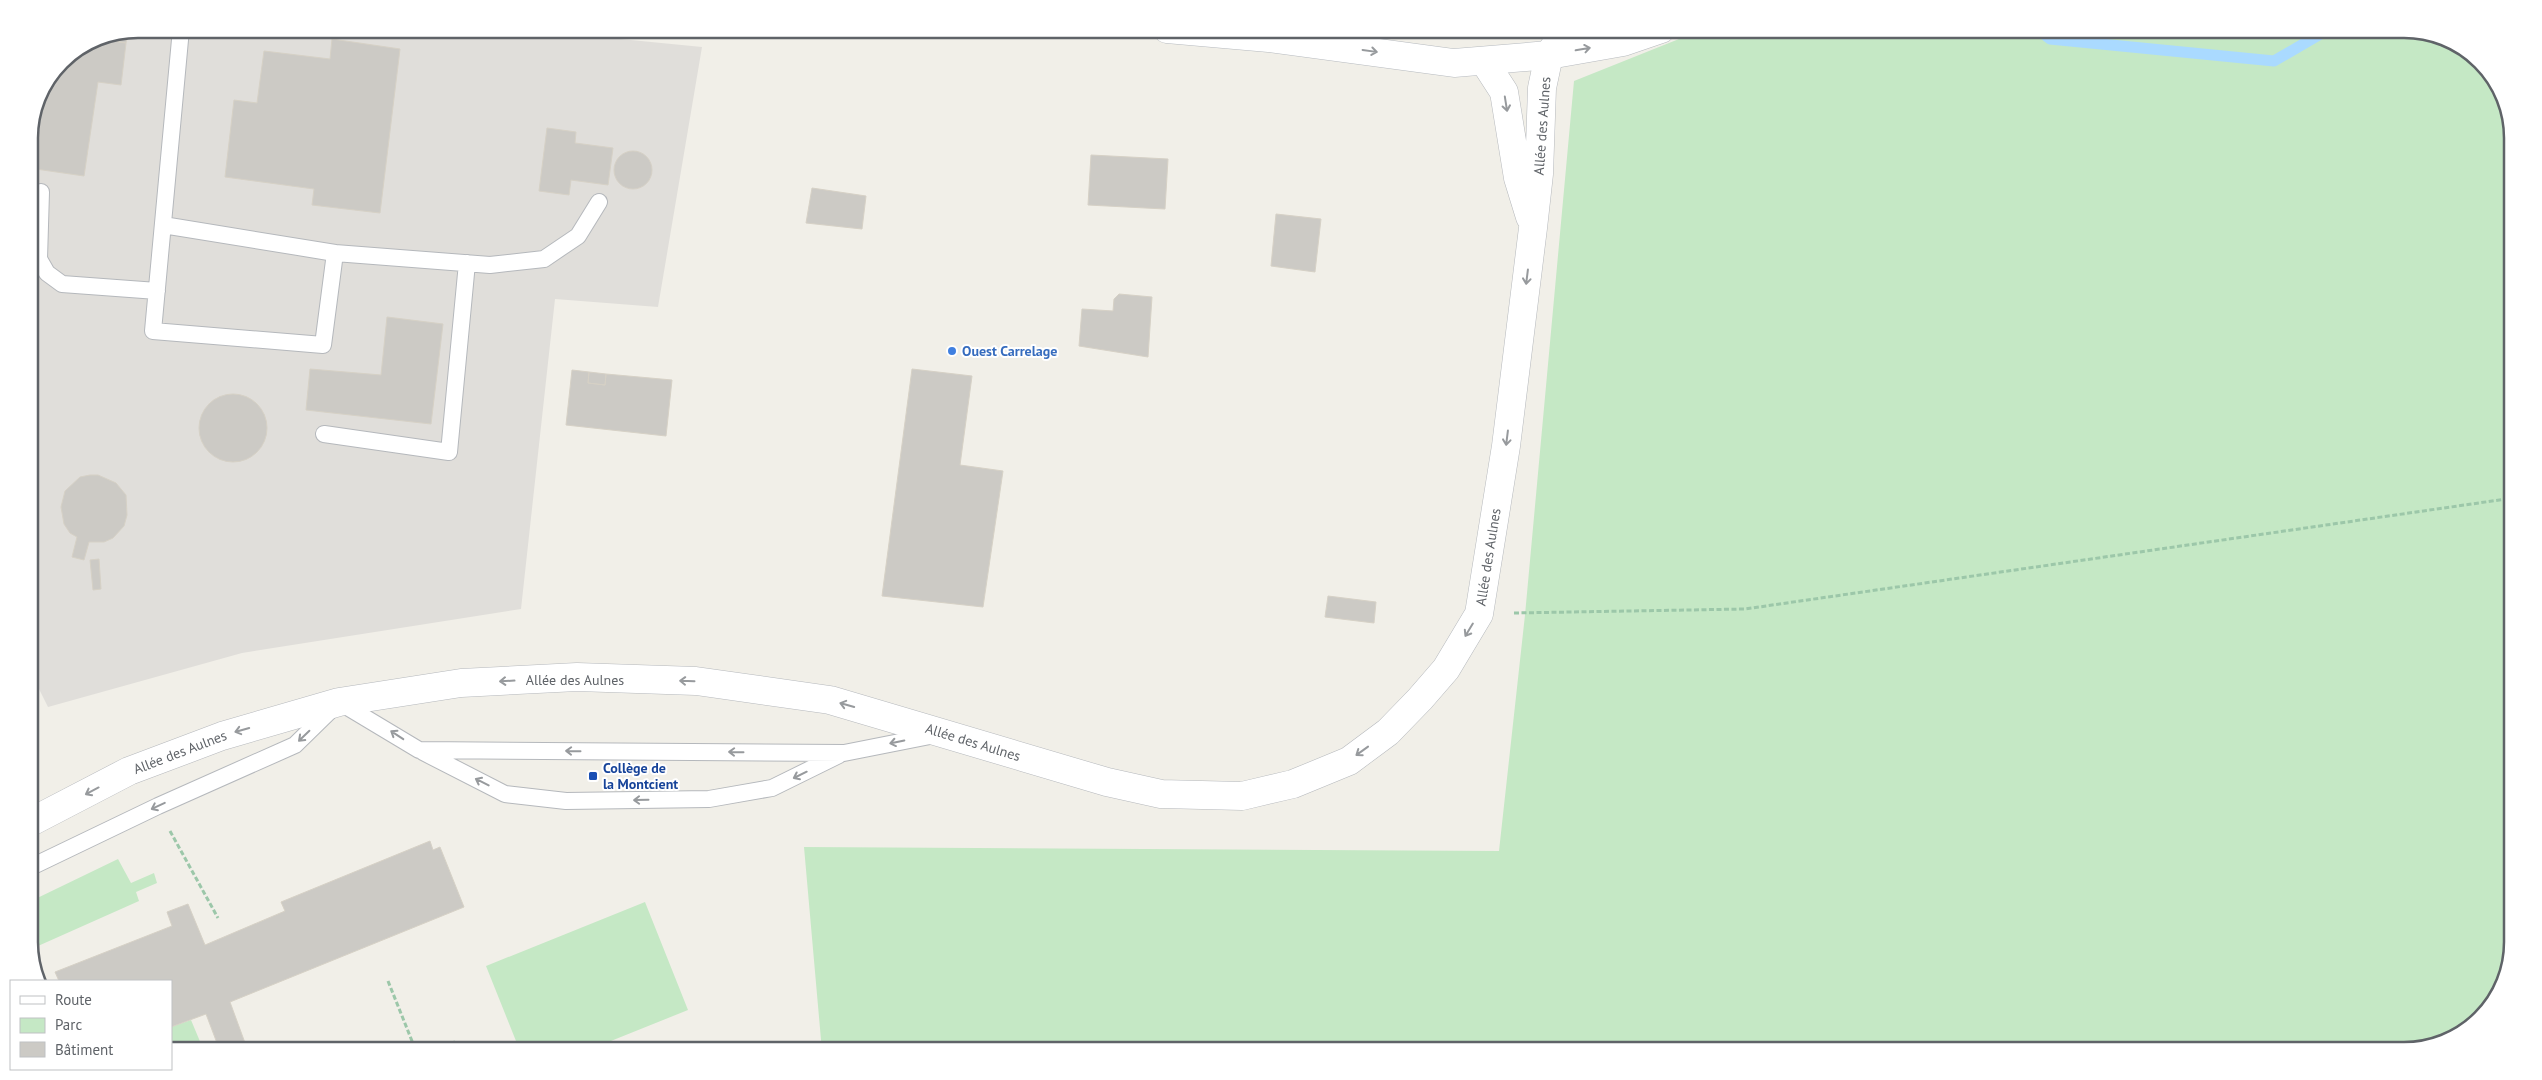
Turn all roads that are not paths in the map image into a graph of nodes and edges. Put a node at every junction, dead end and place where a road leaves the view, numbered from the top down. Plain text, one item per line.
1 (180, 38) edge
2 (1269, 38) edge
3 (1560, 38) edge
4 (1635, 38) edge
5 (1549, 55) junction
6 (1484, 61) junction
7 (41, 192) dead end
8 (599, 202) dead end
9 (163, 225) junction
10 (1533, 228) junction
11 (336, 253) junction
12 (467, 263) junction
13 (157, 291) junction
14 (324, 434) dead end
15 (339, 702) junction
16 (945, 733) junction
17 (419, 750) junction
18 (844, 753) junction
19 (38, 819) edge
20 (38, 864) edge

1 - 9 lane
2 -> 6 street
3 - 5 street, Allée des Aulnes
5 -> 4 street
5 - 6 street
5 - 10 street, Allée des Aulnes
6 -> 10 street, Allée des Aulnes
7 - 13 lane
8 - 12 lane
9 - 11 lane
9 - 13 lane
10 -> 16 street, Allée des Aulnes
11 - 12 lane
11 - 13 lane
12 - 14 lane
16 -> 15 street, Allée des Aulnes
17 -> 15 lane
15 -> 19 street, Allée des Aulnes
15 -> 20 lane
16 -> 18 lane
18 -> 17 lane
18 -> 17 lane

